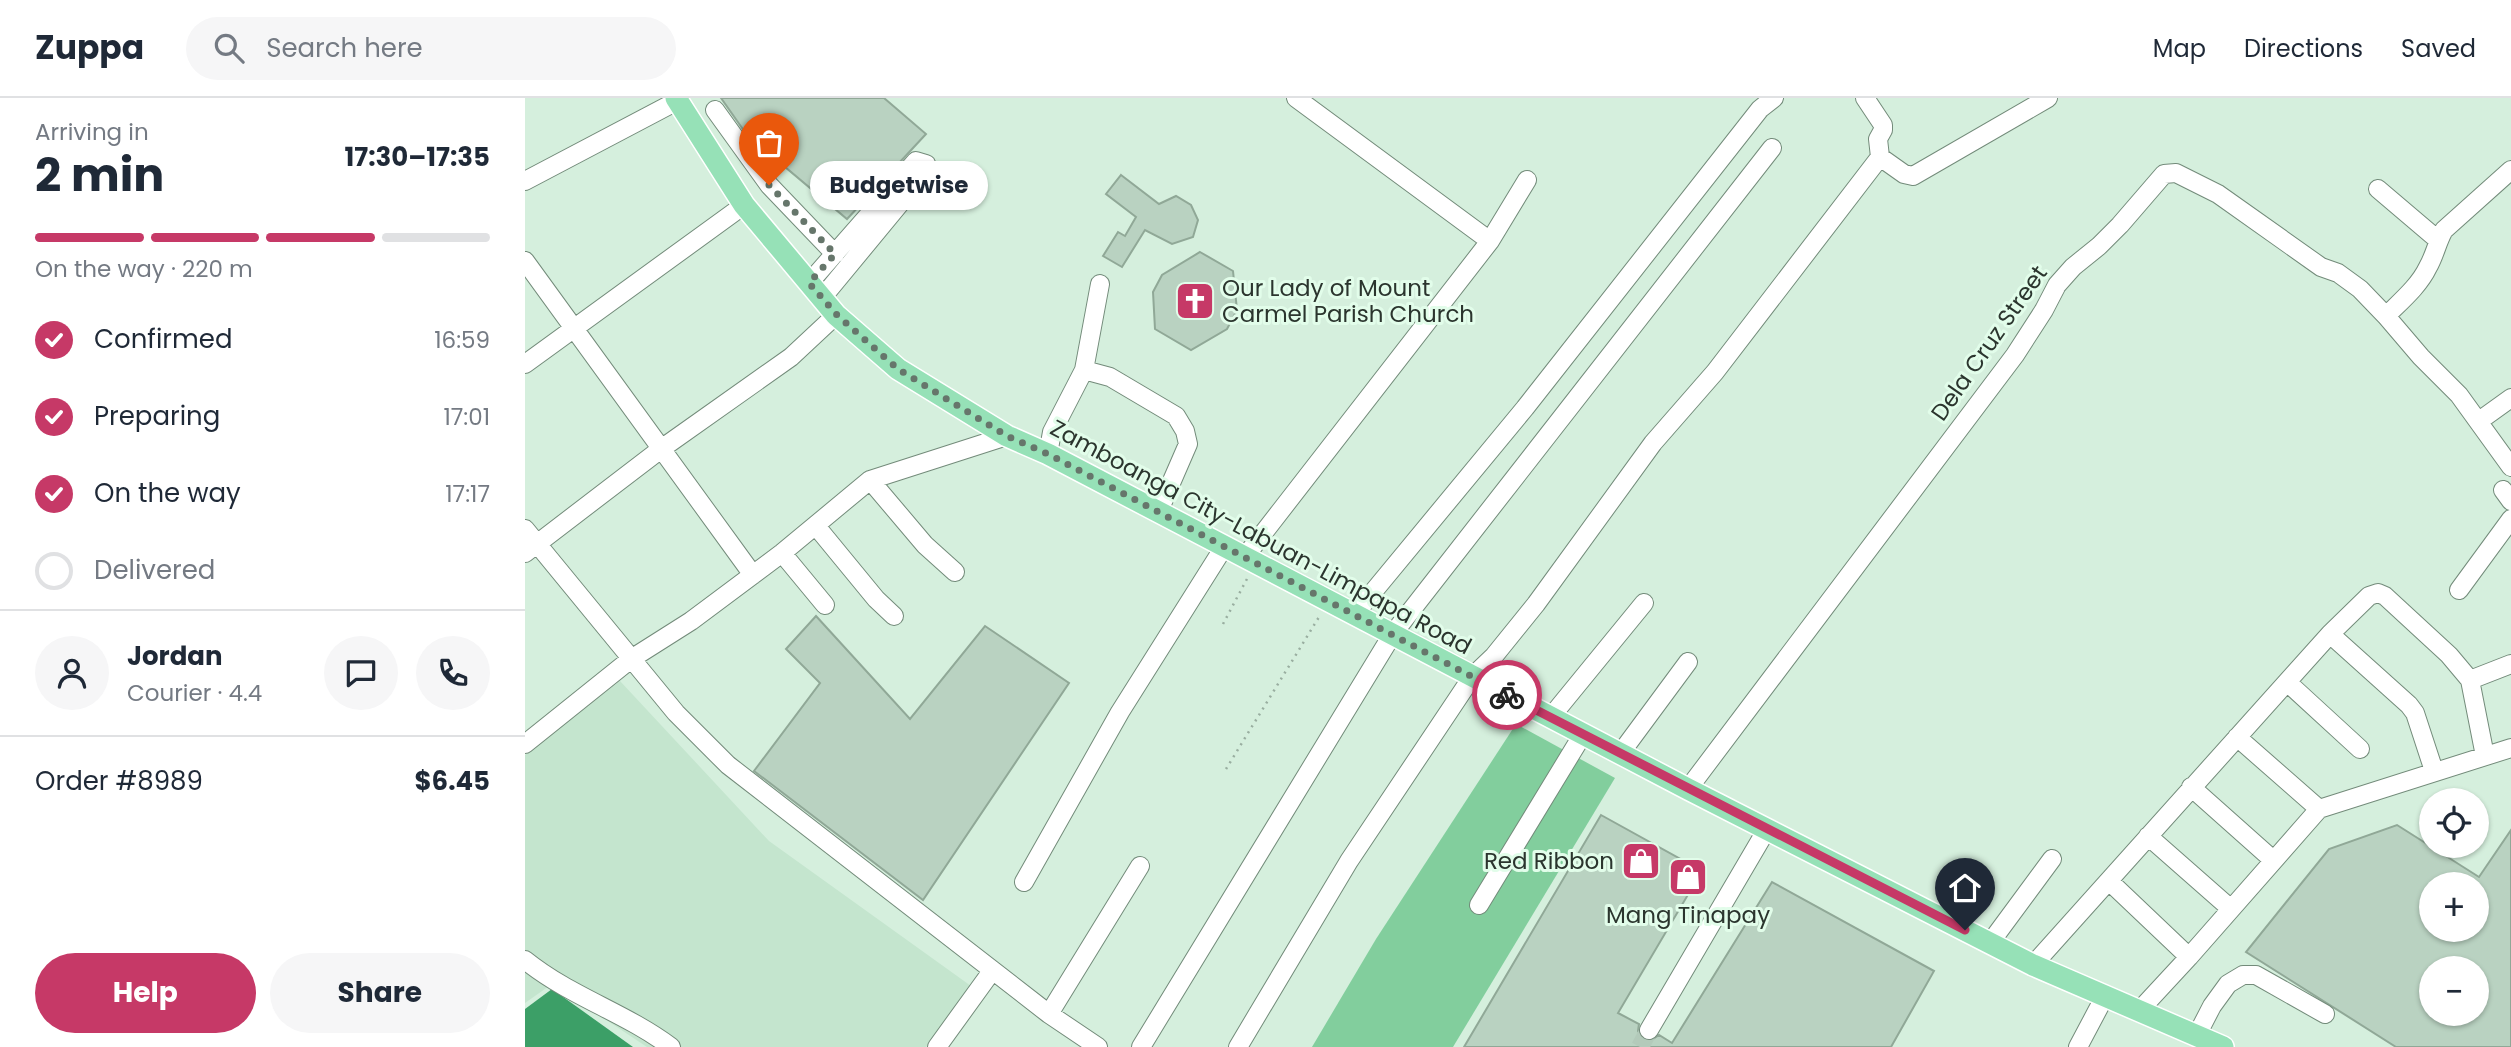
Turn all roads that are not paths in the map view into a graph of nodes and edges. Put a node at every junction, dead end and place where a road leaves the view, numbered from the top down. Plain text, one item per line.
1 (1296, 98) edge
2 (1774, 98) edge
3 (1865, 98) edge
4 (2048, 98) edge
5 (676, 100) edge
6 (715, 110) dead end
7 (1772, 148) dead end
8 (1879, 157) junction
9 (2511, 170) edge
10 (1527, 180) dead end
11 (525, 181) edge
12 (2378, 190) dead end
13 (744, 205) junction
14 (2438, 240) junction
15 (1490, 241) junction
16 (835, 254) junction
17 (525, 261) edge
18 (1100, 284) dead end
19 (816, 290) junction
20 (837, 315) junction
21 (2386, 316) junction
22 (575, 328) junction
23 (525, 364) edge
24 (1084, 370) junction
25 (2511, 398) edge
26 (2479, 421) junction
27 (1007, 436) junction
28 (661, 449) junction
29 (1048, 454) junction
30 (2511, 467) edge
31 (870, 480) junction
32 (1159, 513) junction
33 (2511, 519) edge
34 (816, 526) junction
35 (525, 529) edge
36 (1224, 547) junction
37 (531, 549) edge
38 (782, 553) junction
39 (1250, 561) junction
40 (954, 572) dead end
41 (753, 575) junction
42 (2459, 590) dead end
43 (1644, 603) dead end
44 (825, 605) dead end
45 (1354, 615) junction
46 (894, 616) dead end
47 (2330, 634) junction
48 (1392, 635) junction
49 (631, 659) junction
50 (1688, 662) dead end
51 (2511, 664) edge
52 (1472, 677) junction
53 (2470, 680) junction
54 (2287, 682) junction
55 (1550, 718) junction
56 (1583, 734) junction
57 (2237, 737) junction
58 (525, 744) edge
59 (2360, 748) dead end
60 (2511, 748) edge
61 (1620, 754) junction
62 (2485, 756) junction
63 (2434, 771) junction
64 (2191, 787) junction
65 (1688, 789) junction
66 (2319, 809) junction
67 (1767, 830) junction
68 (2148, 836) junction
69 (2052, 859) dead end
70 (2273, 860) junction
71 (1140, 866) dead end
72 (2109, 881) junction
73 (1024, 882) dead end
74 (1479, 905) dead end
75 (2231, 909) junction
76 (1990, 943) junction
77 (2189, 957) junction
78 (525, 960) edge
79 (2033, 965) junction
80 (992, 971) junction
81 (2105, 996) junction
82 (2138, 1012) junction
83 (1049, 1014) junction
84 (2325, 1014) dead end
85 (1649, 1030) tunnel mouth
86 (1075, 1041) edge
87 (2209, 1043) edge
88 (671, 1047) edge
89 (937, 1047) edge
90 (1098, 1047) edge
91 (1141, 1047) edge
92 (1238, 1047) edge
93 (2078, 1047) edge

1 - 15 street
2 - 45 street
3 - 8 street
4 - 8 street
5 - 11 street
5 - 13 main road, Zamboanga City-Labuan-Limpapa Road
6 - 16 street
7 - 48 street
8 - 52 street
9 - 14 street
10 - 15 street
12 - 14 street
13 - 19 main road, Zamboanga City-Labuan-Limpapa Road
13 - 22 street
14 - 21 street
15 - 39 street
16 - 19 street
16 - 19 street
17 - 22 street
18 - 24 street
19 - 20 main road, Zamboanga City-Labuan-Limpapa Road
20 - 27 main road, Zamboanga City-Labuan-Limpapa Road
20 - 28 street
21 - 26 street, Dela Cruz Street
21 - 65 street, Dela Cruz Street
22 - 23 street
22 - 28 street
24 - 29 street
24 - 32 street
25 - 26 street
26 - 30 street, Dela Cruz Street
27 - 29 main road, Zamboanga City-Labuan-Limpapa Road
27 - 31 street
28 - 37 street
28 - 41 street
29 - 32 main road, Zamboanga City-Labuan-Limpapa Road
31 - 34 street
31 - 40 street
32 - 36 main road, Zamboanga City-Labuan-Limpapa Road
33 - 42 street
34 - 38 street
34 - 46 street
35 - 37 street
36 - 39 main road, Zamboanga City-Labuan-Limpapa Road
36 - 73 street
37 - 49 street
38 - 41 street
38 - 44 street
39 - 45 main road, Zamboanga City-Labuan-Limpapa Road
41 - 49 street
43 - 55 street
45 - 48 main road, Zamboanga City-Labuan-Limpapa Road
47 - 53 street
47 - 54 street
47 - 63 street
48 - 52 main road, Zamboanga City-Labuan-Limpapa Road
48 - 91 street
49 - 58 street
49 - 80 street
50 - 61 street
51 - 53 street
52 - 55 main road, Zamboanga City-Labuan-Limpapa Road
52 - 92 street
53 - 62 street
54 - 57 street
54 - 59 street
55 - 56 main road, Zamboanga City-Labuan-Limpapa Road
56 - 61 main road, Zamboanga City-Labuan-Limpapa Road
56 - 74 street
57 - 64 street
57 - 66 street
60 - 62 street
61 - 65 main road, Zamboanga City-Labuan-Limpapa Road
62 - 63 street
63 - 66 street
64 - 68 street
64 - 70 street
65 - 67 main road, Zamboanga City-Labuan-Limpapa Road
66 - 70 street
67 - 76 main road, Zamboanga City-Labuan-Limpapa Road
67 - 85 street
68 - 72 street
68 - 75 street
69 - 76 street
70 - 75 street
71 - 83 street
72 - 77 street
72 - 79 street
75 - 77 street
76 - 79 main road, Zamboanga City-Labuan-Limpapa Road
77 - 82 street
78 - 88 street
79 - 81 main road, Zamboanga City-Labuan-Limpapa Road
80 - 83 street
80 - 89 street
81 - 82 main road, Zamboanga City-Labuan-Limpapa Road
81 - 93 street
82 - 87 main road, Zamboanga City-Labuan-Limpapa Road
83 - 86 street
84 - 87 street
86 - 90 street

